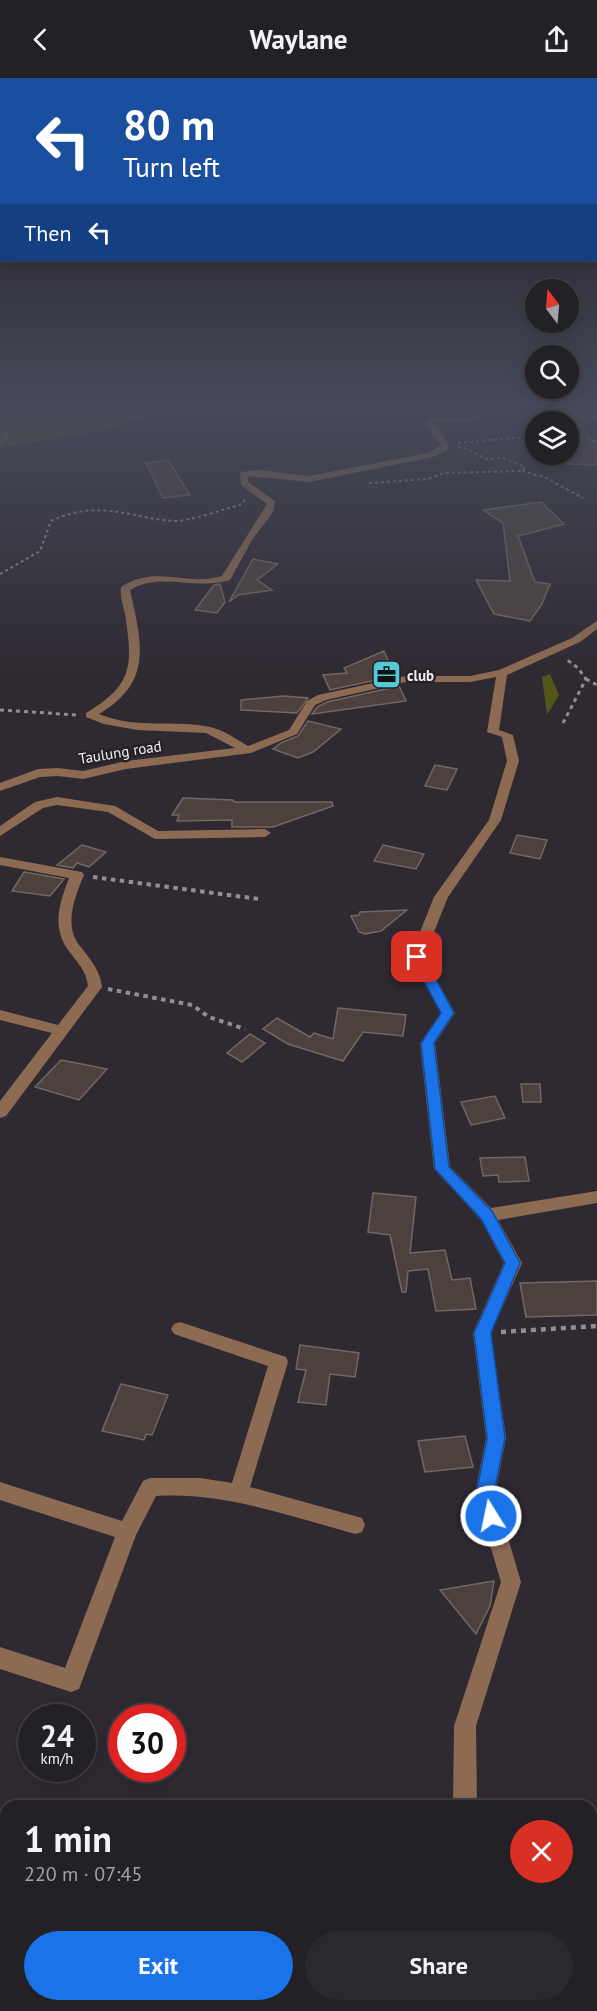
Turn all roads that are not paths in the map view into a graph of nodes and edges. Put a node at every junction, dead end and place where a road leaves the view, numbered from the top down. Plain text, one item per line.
1 (261, 495) edge
2 (597, 624) edge
3 (502, 674) junction
4 (247, 750) junction
5 (0, 787) edge
6 (0, 832) edge
7 (265, 833) dead end
8 (0, 861) edge
9 (0, 1015) edge
10 (63, 1031) junction
11 (0, 1112) edge
12 (597, 1197) edge
13 (487, 1215) junction
14 (180, 1329) dead end
15 (0, 1491) edge
16 (238, 1495) junction
17 (355, 1525) dead end
18 (127, 1532) junction
19 (0, 1659) edge
20 (465, 1800) edge

1 - 4 street
2 - 3 street, Taulung road
3 - 4 street, Taulung road
3 - 13 street
4 - 5 street, Taulung road
6 - 7 street
8 - 10 street
9 - 10 street
10 - 11 street
12 - 13 street
13 - 20 street
14 - 16 street
15 - 18 street
16 - 17 street
16 - 18 street
18 - 19 street

